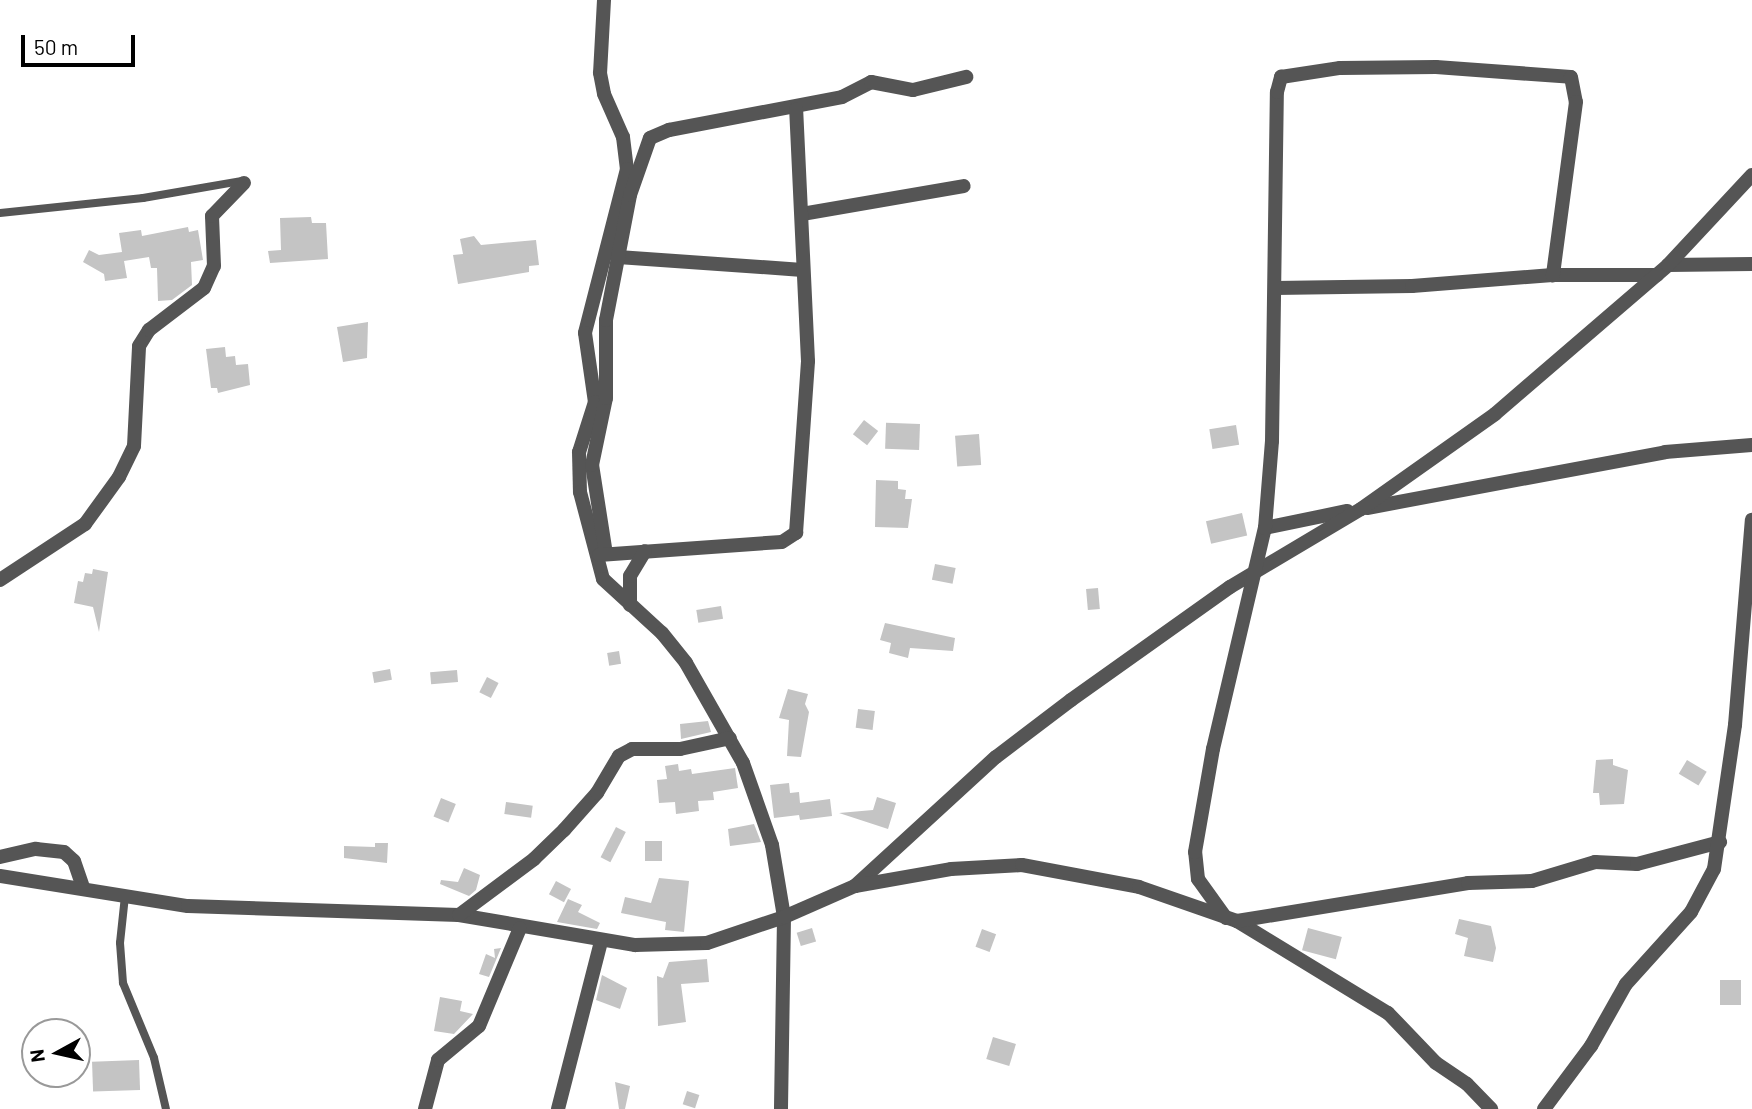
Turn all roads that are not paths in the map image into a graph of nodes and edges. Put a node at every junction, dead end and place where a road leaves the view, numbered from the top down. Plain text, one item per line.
1 (604, 0) edge
2 (966, 77) dead end
3 (796, 109) junction
4 (1752, 175) edge
5 (243, 182) joint
6 (964, 186) dead end
7 (0, 213) edge
8 (802, 214) junction
9 (618, 257) junction
10 (1752, 264) edge
11 (803, 270) junction
12 (1662, 270) junction
13 (1553, 275) junction
14 (1275, 288) junction
15 (1752, 444) edge
16 (1361, 509) junction
17 (1752, 520) edge
18 (1265, 528) junction
19 (645, 551) junction
20 (601, 555) junction
21 (1256, 571) junction
22 (0, 580) edge
23 (630, 605) junction
24 (730, 738) junction
25 (1720, 842) junction
26 (0, 856) edge
27 (0, 876) edge
28 (855, 886) junction
29 (83, 887) junction
30 (125, 896) junction
31 (459, 915) junction
32 (784, 917) junction
33 (1231, 919) junction
34 (520, 928) junction
35 (601, 940) junction
36 (166, 1109) edge
37 (425, 1109) edge
38 (558, 1109) edge
39 (781, 1109) edge
40 (1491, 1109) edge
41 (1544, 1109) edge

1 - 20 street
2 - 3 street
3 - 8 street
3 - 9 street
4 - 12 street
5 - 7 lane
5 - 22 street
6 - 8 street
8 - 11 street
9 - 11 street
9 - 20 street
10 - 12 street
11 - 19 street
12 - 13 street
12 - 16 street
13 - 14 street
13 - 14 street
14 - 18 street
15 - 16 street
16 - 18 street
16 - 21 street
17 - 25 street
18 - 21 street
19 - 20 street
19 - 23 street
20 - 23 street
21 - 28 street
21 - 33 street
23 - 24 street
24 - 31 street
24 - 32 street
25 - 33 street
25 - 41 street
26 - 29 street
27 - 29 street
28 - 32 street
28 - 33 street
29 - 30 street
30 - 31 street
30 - 36 lane
31 - 34 street
32 - 35 street
32 - 39 street
33 - 40 street
34 - 35 street
34 - 37 street
35 - 38 street

